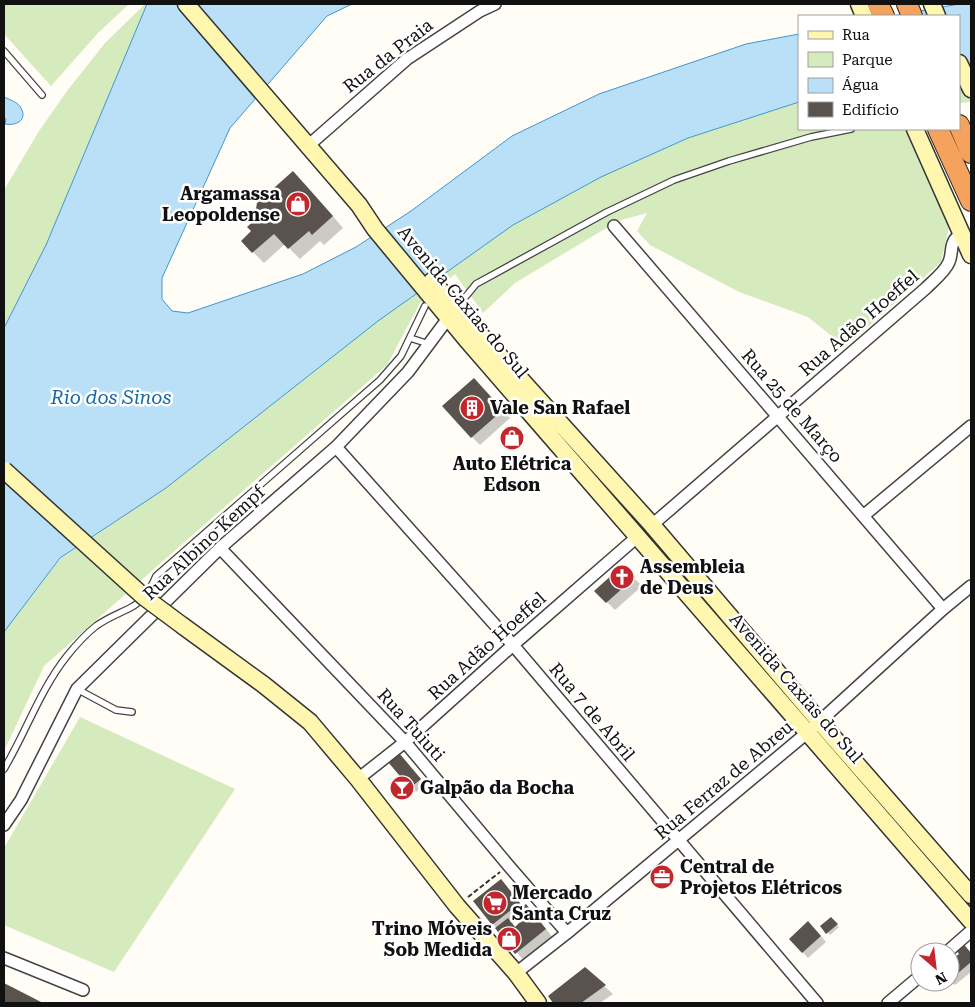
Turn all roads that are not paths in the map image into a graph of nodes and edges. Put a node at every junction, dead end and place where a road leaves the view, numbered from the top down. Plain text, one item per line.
1 (186, 4) edge
2 (496, 4) edge
3 (4, 50) edge
4 (960, 66) edge
5 (971, 89) edge
6 (42, 96) dead end
7 (960, 127) edge
8 (846, 130) edge
9 (915, 130) edge
10 (938, 130) edge
11 (308, 145) junction
12 (971, 153) edge
13 (971, 201) edge
14 (607, 212) junction
15 (614, 226) joint
16 (958, 236) dead end
17 (971, 255) edge
18 (430, 295) junction
19 (453, 312) junction
20 (410, 338) junction
21 (429, 344) junction
22 (778, 417) junction
23 (971, 426) edge
24 (336, 447) junction
25 (4, 470) edge
26 (863, 516) junction
27 (652, 525) junction
28 (638, 537) junction
29 (220, 548) junction
30 (971, 586) edge
31 (943, 609) junction
32 (513, 645) junction
33 (77, 689) junction
34 (132, 712) dead end
35 (813, 727) junction
36 (405, 742) junction
37 (4, 769) edge
38 (358, 779) junction
39 (4, 826) edge
40 (679, 841) junction
41 (971, 895) edge
42 (971, 921) edge
43 (971, 931) edge
44 (567, 934) junction
45 (958, 942) edge
46 (4, 958) edge
47 (516, 972) junction
48 (910, 984) edge
49 (83, 990) dead end
50 (538, 1003) edge
51 (817, 1003) edge
52 (888, 1003) edge

1 - 11 street, Avenida Caxias do Sul
2 - 11 street, Rua da Praia
3 - 6 lane
4 - 5 street
7 - 12 highway
8 - 14 lane
9 - 17 street
10 - 13 highway
11 - 18 street, Avenida Caxias do Sul
14 - 15 lane
14 - 19 lane
15 - 22 street, Rua 25 de Março
16 - 22 street, Rua Adão Hoeffel
18 - 19 street, Avenida Caxias do Sul
18 - 20 lane
19 - 21 street, Rua Albino Kempf
19 - 27 street, Avenida Caxias do Sul
19 - 28 street, Avenida Caxias do Sul
20 - 21 lane
20 - 37 lane
21 - 24 street, Rua Albino Kempf
22 - 26 street, Rua 25 de Março
22 - 27 street, Rua Adão Hoeffel
23 - 26 street
24 - 29 street, Rua Albino Kempf
24 - 32 street, Rua 7 de Abril
25 - 38 street, bridge
26 - 31 street, Rua 25 de Março
27 - 35 street, Avenida Caxias do Sul
28 - 32 street, Rua Adão Hoeffel
28 - 35 street, Avenida Caxias do Sul
29 - 33 street, Rua Albino Kempf
29 - 36 street, Rua Tuiuti
30 - 31 street, Rua Ferraz de Abreu
31 - 35 street, Rua Ferraz de Abreu
32 - 36 street, Rua Adão Hoeffel
32 - 40 street, Rua 7 de Abril
33 - 34 lane
33 - 39 street, Rua Albino Kempf
35 - 40 street, Rua Ferraz de Abreu
35 - 41 street, Avenida Caxias do Sul
35 - 42 street, Avenida Caxias do Sul
36 - 38 street, Rua Adão Hoeffel
36 - 44 street, Rua Tuiuti
38 - 47 street
40 - 44 street, Rua Ferraz de Abreu
40 - 51 street, Rua 7 de Abril
43 - 45 street
44 - 47 street, Rua Ferraz de Abreu
46 - 49 street
47 - 50 street
48 - 52 street

